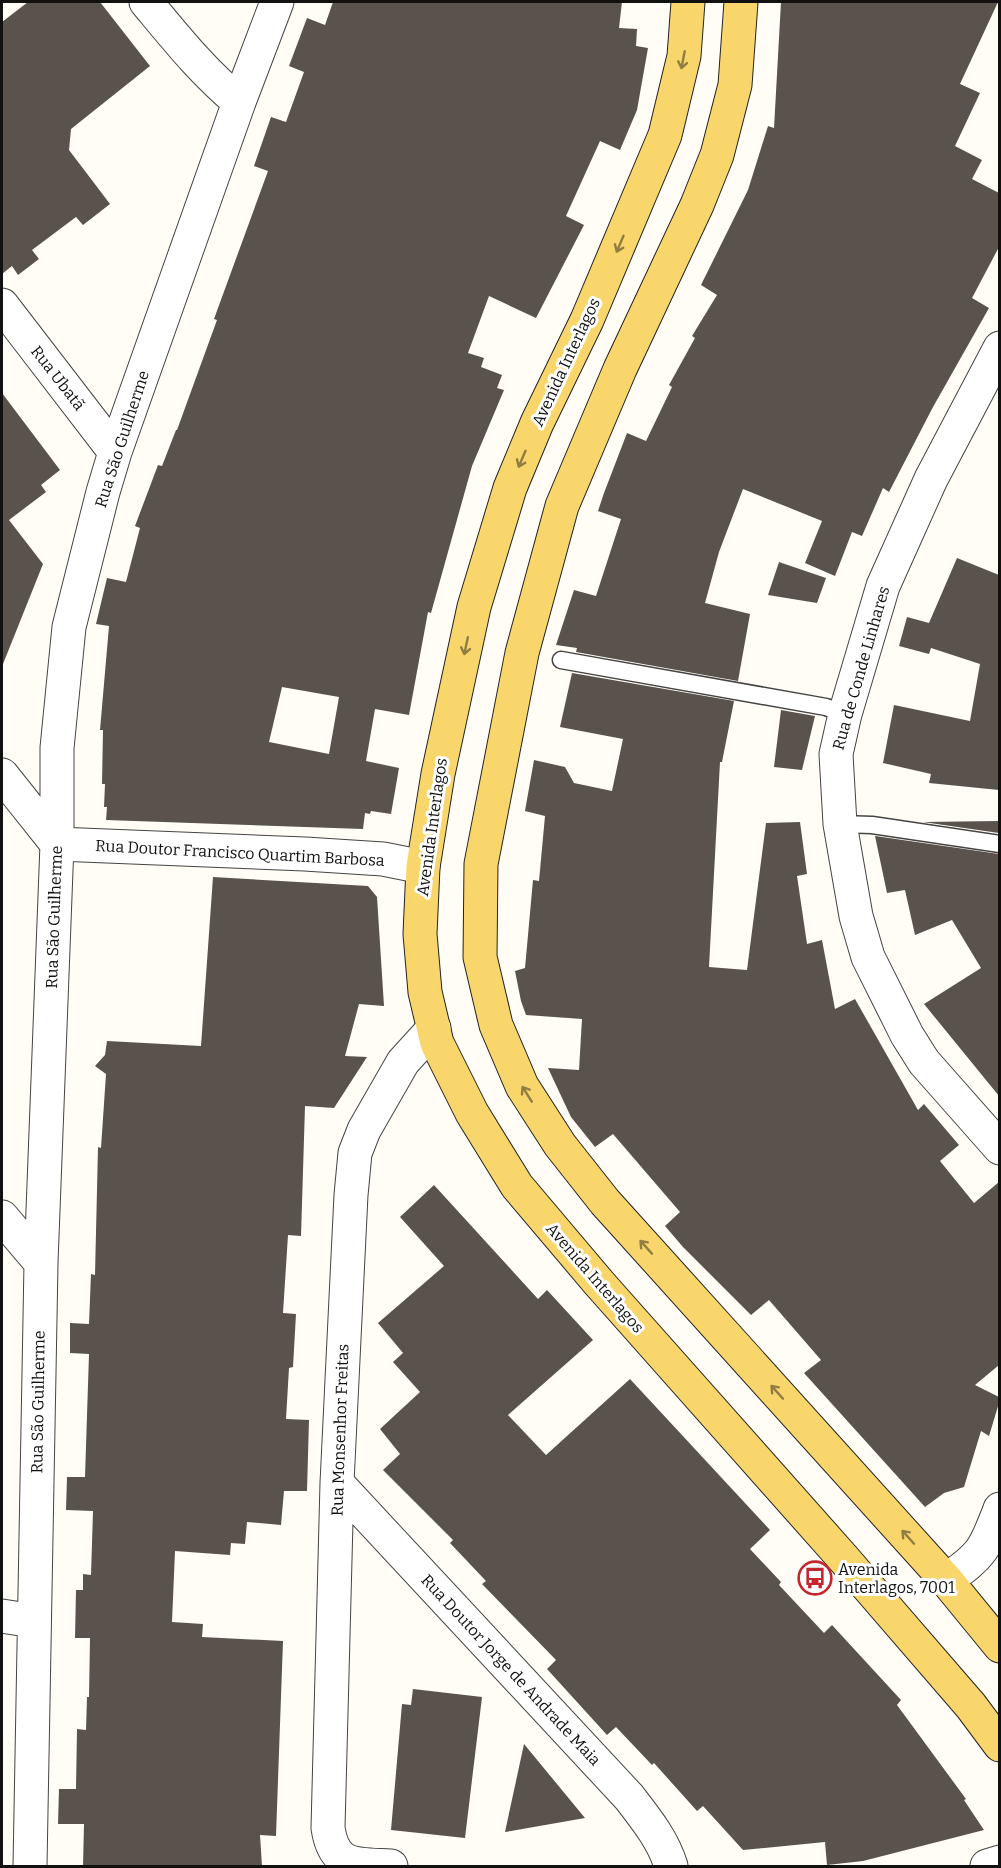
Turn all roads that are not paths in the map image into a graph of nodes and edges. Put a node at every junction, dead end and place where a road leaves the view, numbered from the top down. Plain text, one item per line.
1 (146, 2) edge
2 (277, 2) edge
3 (688, 2) edge
4 (741, 2) edge
5 (239, 102) junction
6 (2, 305) edge
7 (999, 348) edge
8 (115, 452) junction
9 (561, 660) dead end
10 (845, 714) junction
11 (2, 775) edge
12 (840, 824) junction
13 (57, 844) junction
14 (999, 844) edge
15 (423, 867) junction
16 (434, 1028) junction
17 (999, 1148) edge
18 (2, 1217) edge
19 (41, 1263) junction
20 (337, 1483) junction
21 (999, 1509) edge
22 (946, 1580) junction
23 (2, 1616) edge
24 (34, 1621) junction
25 (999, 1646) edge
26 (999, 1745) edge
27 (999, 1862) edge
28 (30, 1866) edge
29 (390, 1866) edge
30 (671, 1866) edge
31 (987, 1866) edge

1 - 5 street
2 - 5 street, Rua São Guilherme
3 -> 15 main road, Avenida Interlagos
22 -> 4 main road
5 - 8 street, Rua São Guilherme
6 - 8 street, Rua Ubatã
7 - 10 street, Rua de Conde Linhares
8 - 13 street, Rua São Guilherme
9 - 10 lane
10 - 12 street, Rua de Conde Linhares
11 - 13 street
12 - 14 lane
12 - 17 street, Rua de Conde Linhares
13 - 15 street, Rua Doutor Francisco Quartim Barbosa
13 - 19 street, Rua São Guilherme
15 - 16 main road, Avenida Interlagos
16 - 20 street, Rua Monsenhor Freitas
16 - 26 main road, Avenida Interlagos
18 - 19 street
19 - 24 street, Rua São Guilherme
20 - 29 street, Rua Monsenhor Freitas
20 - 30 street, Rua Doutor Jorge de Andrade Maia
21 - 22 street
22 - 25 main road
23 - 24 street
24 - 28 street, Rua São Guilherme
27 - 31 street

